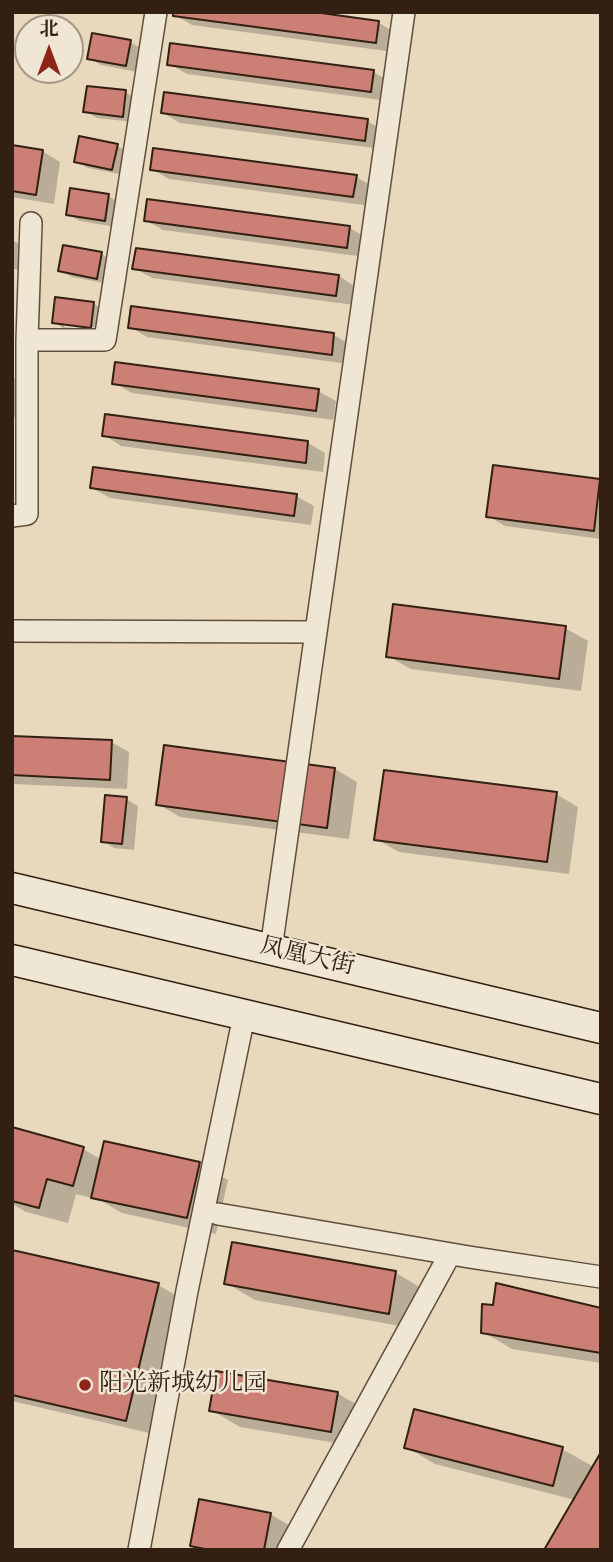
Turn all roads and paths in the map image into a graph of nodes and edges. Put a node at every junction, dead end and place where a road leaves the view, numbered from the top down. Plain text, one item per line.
1 (156, 12) edge
2 (404, 12) edge
3 (31, 223) dead end
4 (27, 340) junction
5 (12, 516) edge
6 (12, 631) edge
7 (316, 632) junction
8 (12, 888) edge
9 (271, 949) junction
10 (12, 960) edge
11 (244, 1016) junction
12 (601, 1028) edge
13 (601, 1099) edge
14 (218, 1214) dead end
15 (450, 1254) junction
16 (601, 1277) edge
17 (139, 1550) edge
18 (288, 1550) edge

1 - 4 street
2 - 7 street
3 - 4 street
4 - 5 street
6 - 7 street
7 - 9 street
8 - 9 main road, 凤凰大街
9 - 12 main road, 凤凰大街
10 - 11 main road
11 - 13 main road
11 - 17 street
14 - 15 street
15 - 16 street
15 - 18 street

